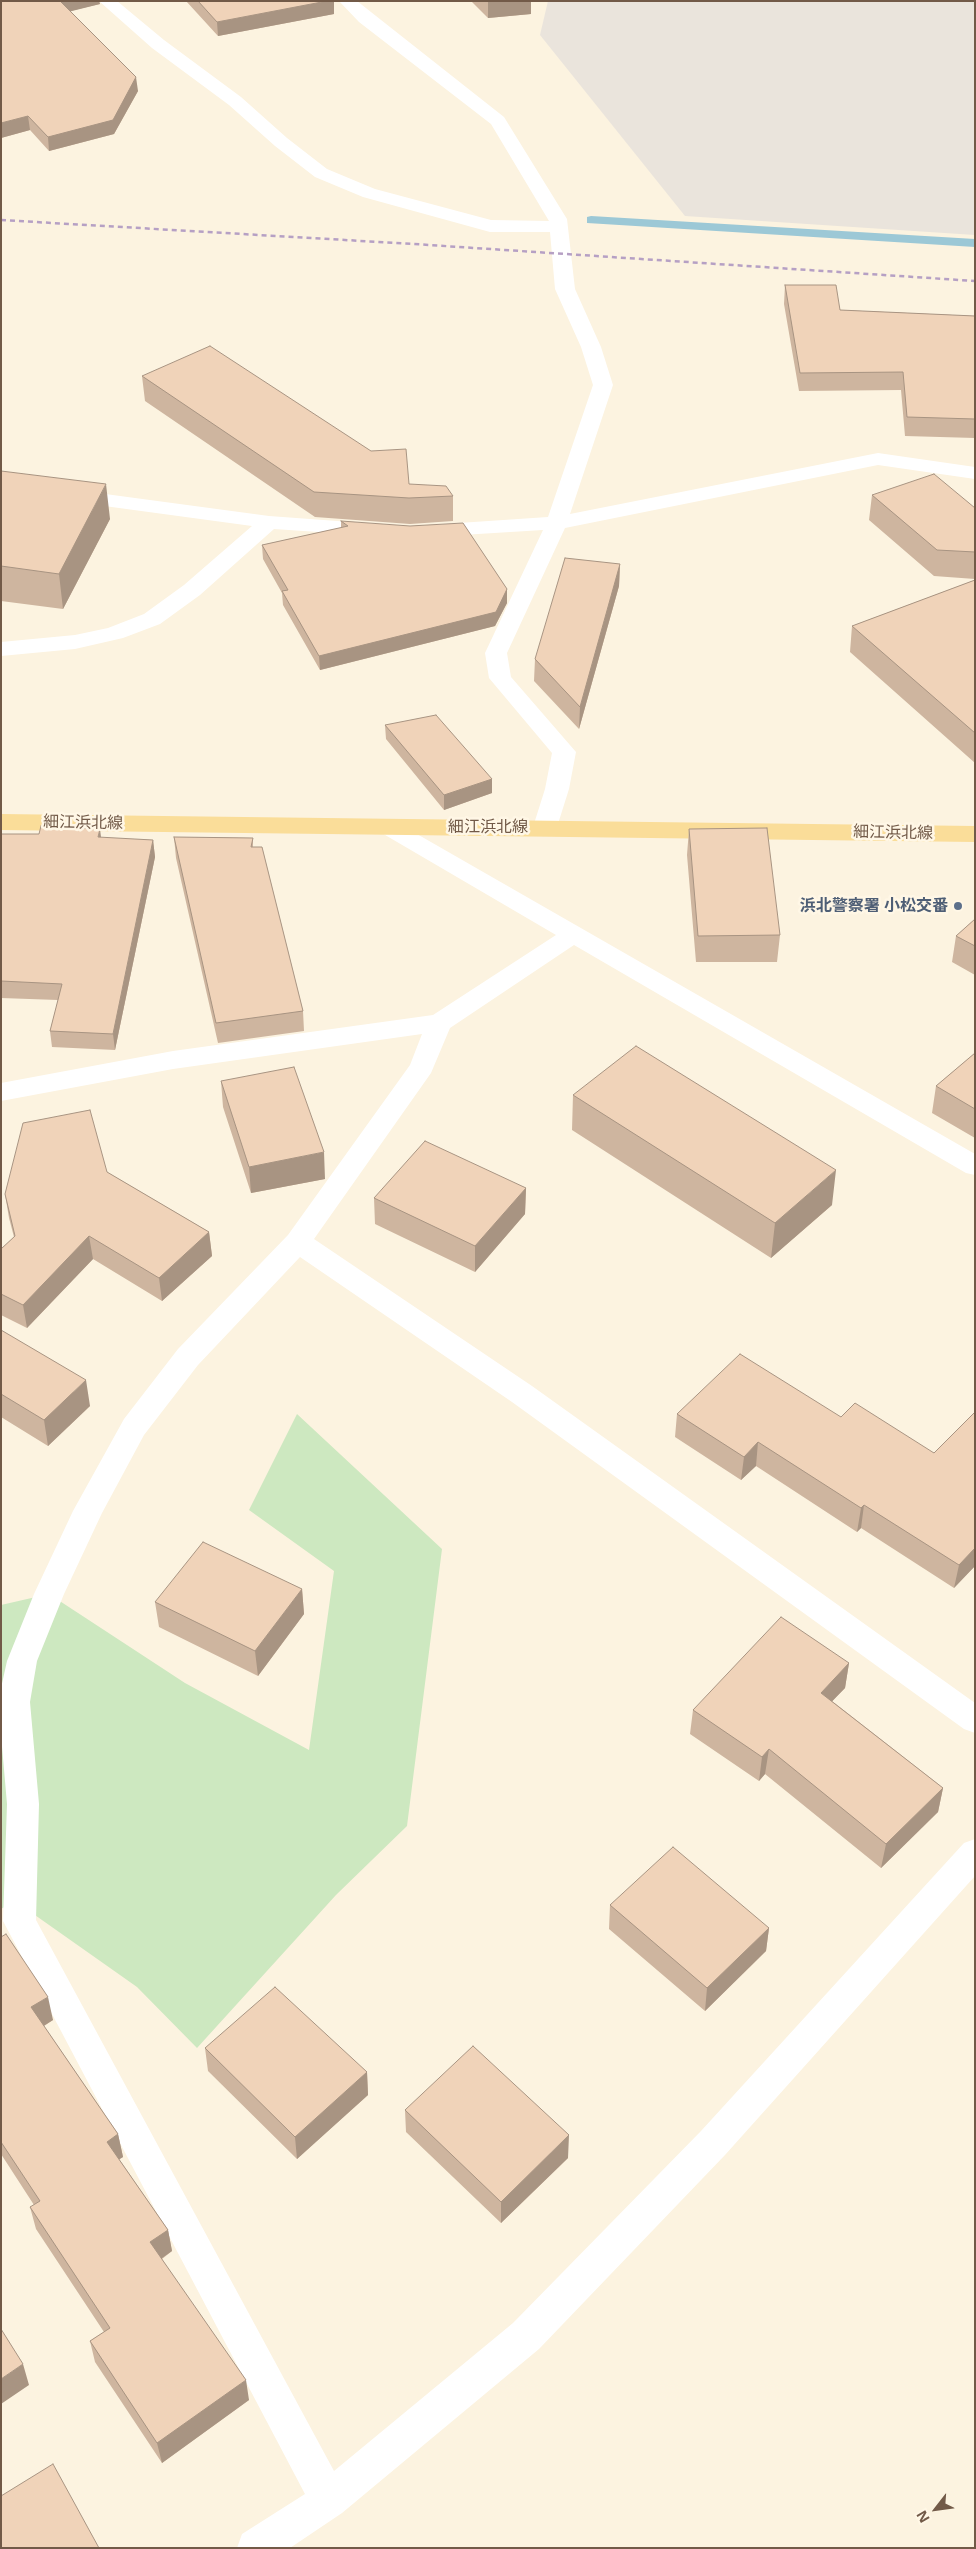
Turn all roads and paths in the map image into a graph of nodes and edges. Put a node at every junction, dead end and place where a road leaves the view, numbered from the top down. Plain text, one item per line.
1 (107, 1) edge
2 (347, 1) edge
3 (559, 227) junction
4 (975, 474) edge
5 (1, 486) edge
6 (269, 522) junction
7 (557, 523) junction
8 (1, 649) edge
9 (1, 822) edge
10 (388, 827) junction
11 (545, 827) junction
12 (975, 834) edge
13 (574, 934) junction
14 (440, 1023) junction
15 (1, 1092) edge
16 (975, 1166) edge
17 (298, 1242) junction
18 (975, 1720) edge
19 (975, 1854) edge
20 (10, 1926) edge
21 (328, 2500) junction
22 (256, 2548) edge

1 - 3 street
2 - 3 street
3 - 7 street
4 - 7 street
5 - 6 street
6 - 7 street
6 - 8 street
7 - 11 street
9 - 10 main road, 細江浜北線
10 - 11 main road, 細江浜北線
10 - 13 street
11 - 12 main road, 細江浜北線
13 - 14 street
13 - 16 street
14 - 15 street
14 - 17 street
17 - 18 street
17 - 20 street
19 - 21 street
20 - 21 street
21 - 22 street

